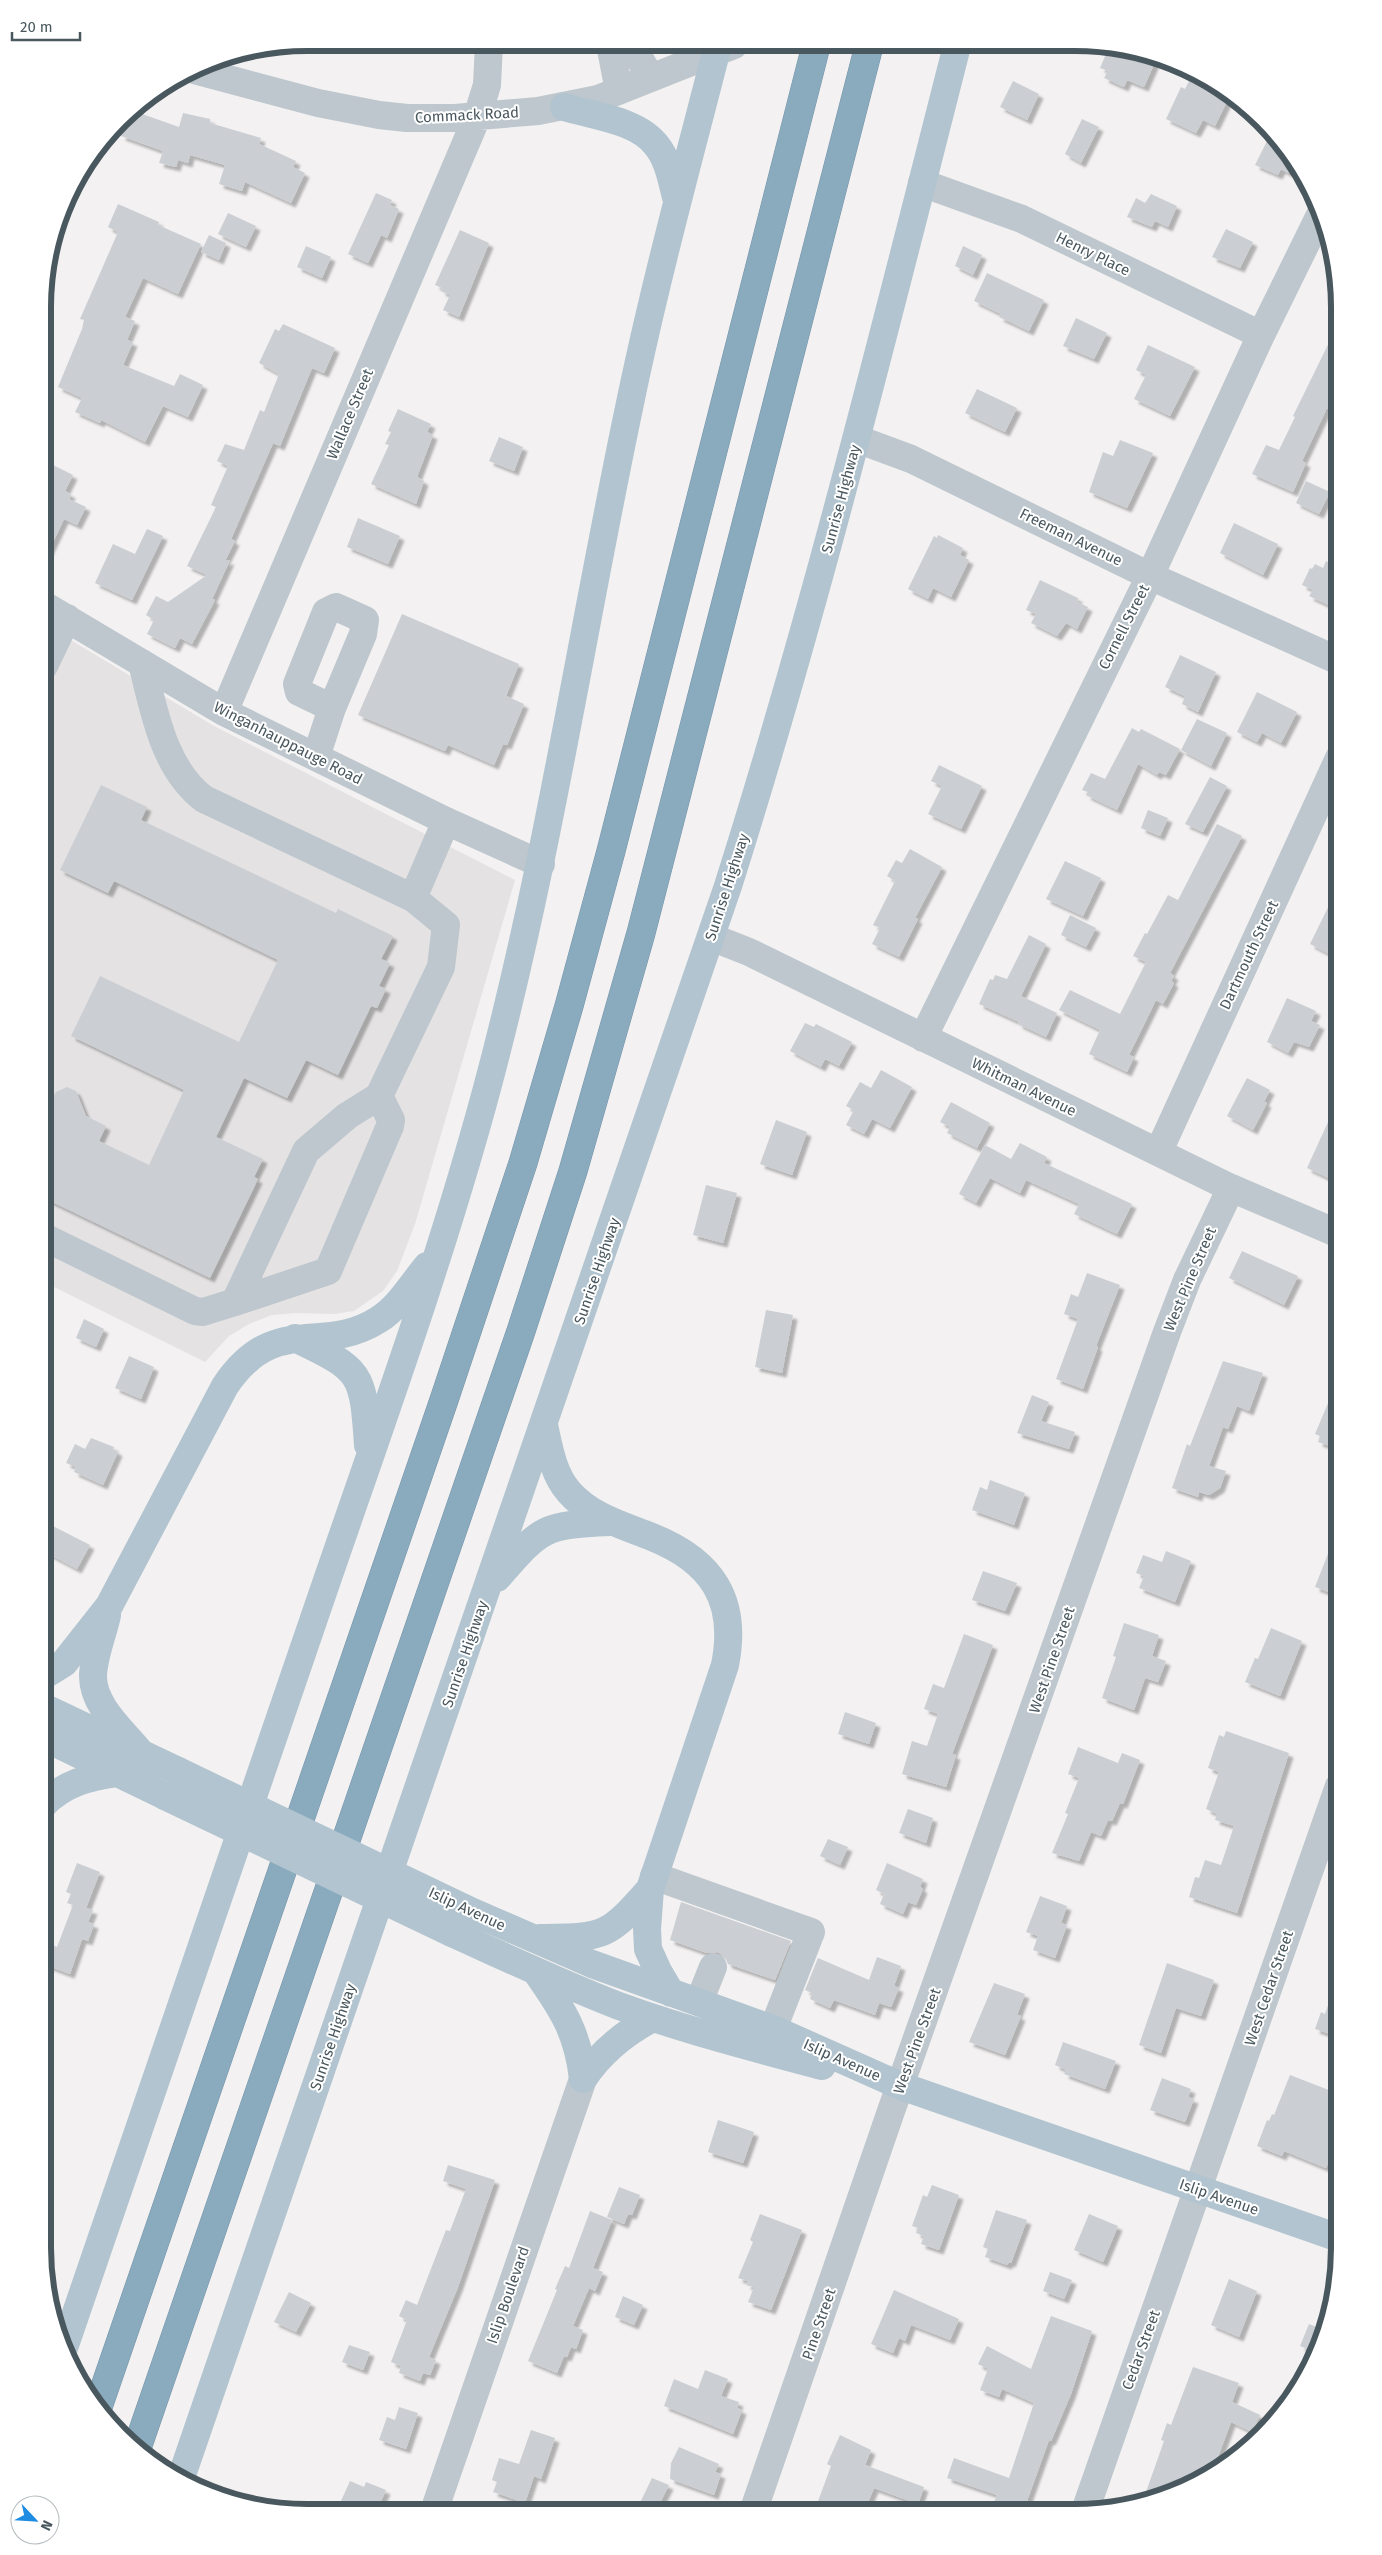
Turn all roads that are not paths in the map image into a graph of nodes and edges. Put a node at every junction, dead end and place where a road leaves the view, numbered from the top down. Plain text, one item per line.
1 (489, 51) edge
2 (611, 51) edge
3 (635, 51) edge
4 (716, 51) edge
5 (722, 51) edge
6 (815, 51) edge
7 (868, 51) edge
8 (956, 51) edge
9 (205, 73) edge
10 (650, 78) junction
11 (620, 91) junction
12 (564, 107) junction
13 (477, 117) junction
14 (922, 183) junction
15 (677, 203) junction
16 (1316, 223) edge
17 (1261, 335) junction
18 (856, 439) junction
19 (1150, 576) junction
20 (56, 612) edge
21 (51, 634) edge
22 (1331, 658) edge
23 (142, 663) junction
24 (332, 708) dead end
25 (224, 712) junction
26 (316, 757) junction
27 (1331, 775) edge
28 (446, 821) junction
29 (541, 864) junction
30 (413, 898) junction
31 (711, 937) junction
32 (923, 1038) junction
33 (380, 1096) junction
34 (1159, 1151) junction
35 (1231, 1188) junction
36 (1331, 1231) edge
37 (51, 1240) edge
38 (440, 1249) junction
39 (236, 1302) junction
40 (295, 1338) junction
41 (544, 1425) junction
42 (368, 1460) junction
43 (610, 1522) junction
44 (488, 1589) junction
45 (109, 1606) junction
46 (51, 1671) edge
47 (51, 1711) edge
48 (51, 1741) edge
49 (140, 1752) junction
50 (118, 1773) junction
51 (51, 1797) edge
52 (1331, 1809) edge
53 (652, 1882) junction
54 (529, 1938) junction
55 (713, 1967) dead end
56 (537, 1972) junction
57 (671, 1993) junction
58 (699, 2002) junction
59 (653, 2018) junction
60 (773, 2029) junction
61 (583, 2079) junction
62 (901, 2086) junction
63 (884, 2136) joint
64 (1198, 2190) junction
65 (1331, 2235) edge
66 (68, 2337) edge
67 (100, 2399) edge
68 (139, 2441) edge
69 (183, 2471) edge
70 (1087, 2503) edge
71 (436, 2504) edge
72 (756, 2504) edge

1 - 13 street, Wallace Street
2 - 11 street
3 - 10 street
4 - 10 street, Commack Road
5 - 15 main road
6 - 67 highway
7 - 68 highway
8 - 14 main road, Sunrise Highway
9 - 13 street, Commack Road
10 - 11 street, Commack Road
11 - 12 street, Commack Road
12 - 13 street, Commack Road
12 - 15 main road
13 - 25 street, Wallace Street
14 - 17 street, Henry Place
14 - 18 main road, Sunrise Highway
15 - 29 main road
16 - 17 street, Cornell Street
17 - 19 street, Cornell Street
18 - 19 street, Freeman Avenue
18 - 31 main road, Sunrise Highway
19 - 22 street, Freeman Avenue
19 - 32 street, Cornell Street
20 - 21 street
20 - 23 street, Winganhauppauge Road
23 - 25 street, Winganhauppauge Road
23 - 30 street
24 - 26 street
25 - 26 street, Winganhauppauge Road
26 - 28 street, Winganhauppauge Road
27 - 34 street, Dartmouth Street
28 - 29 street, Winganhauppauge Road
28 - 30 street
29 - 38 main road
30 - 33 street
31 - 32 street, Whitman Avenue
31 - 41 main road, Sunrise Highway
32 - 34 street, Whitman Avenue
33 - 39 street
33 - 39 street
34 - 35 street, Whitman Avenue
35 - 36 street, Whitman Avenue
35 - 62 street, West Pine Street
37 - 39 street
38 - 40 main road
38 - 42 main road
40 - 42 main road
40 - 45 main road
41 - 43 main road
41 - 44 main road, Sunrise Highway
42 - 66 main road
43 - 44 main road
43 - 53 main road
44 - 69 main road, Sunrise Highway
45 - 46 main road
45 - 49 main road
47 - 49 main road, Islip Avenue
48 - 50 main road, Islip Avenue
49 - 54 main road, Islip Avenue, bridge
50 - 51 main road
50 - 56 main road, Islip Avenue, bridge
52 - 64 street, West Cedar Street
53 - 54 main road
53 - 57 main road
53 - 60 street
54 - 57 main road, Islip Avenue
55 - 58 street
56 - 59 main road, Islip Avenue
56 - 61 main road
57 - 58 main road, Islip Avenue
58 - 60 main road, Islip Avenue
59 - 61 main road
59 - 62 main road, Islip Avenue
60 - 62 main road, Islip Avenue
61 - 71 street, Islip Boulevard
62 - 63 street, West Pine Street
62 - 64 main road, Islip Avenue
63 - 72 street, Pine Street
64 - 65 main road, Islip Avenue
64 - 70 street, Cedar Street

